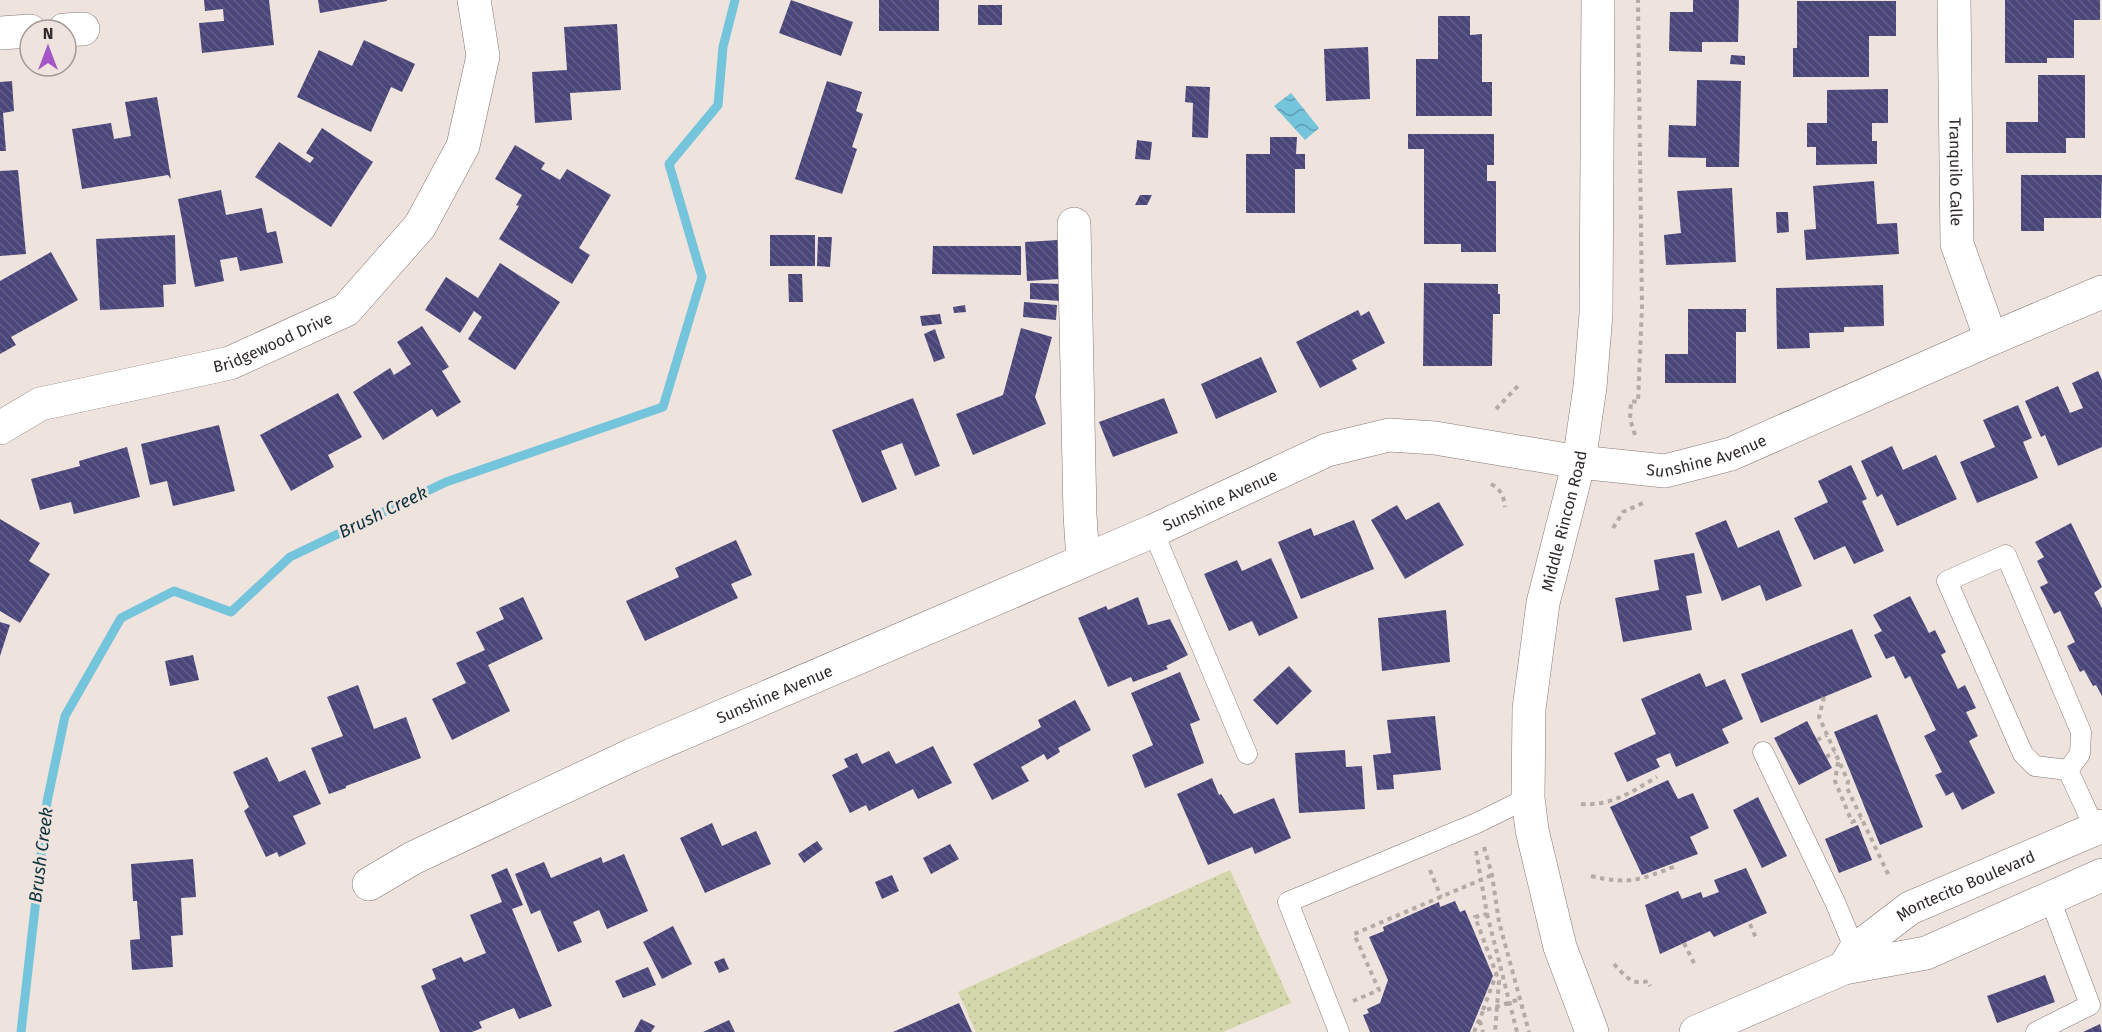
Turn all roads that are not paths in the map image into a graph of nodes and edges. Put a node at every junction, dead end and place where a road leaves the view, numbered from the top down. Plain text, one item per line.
1 (474, 0) edge
2 (1598, 0) edge
3 (1954, 0) edge
4 (18, 32) edge
5 (0, 33) edge
6 (1074, 224) dead end
7 (2102, 292) edge
8 (1991, 339) junction
9 (0, 428) edge
10 (1579, 462) junction
11 (1154, 531) junction
12 (1083, 560) junction
13 (1763, 752) dead end
14 (1247, 754) dead end
15 (2068, 770) junction
16 (1528, 798) junction
17 (2099, 828) edge
18 (2102, 875) edge
19 (369, 884) dead end
20 (2050, 899) junction
21 (1850, 959) junction
22 (2096, 1002) edge
23 (1339, 1032) edge
24 (1592, 1032) edge
25 (1696, 1032) edge
26 (2036, 1032) edge

1 - 9 street, Bridgewood Drive
2 - 10 street, Middle Rincon Road
3 - 8 street, Tranquilo Calle
4 - 5 street
6 - 12 street
7 - 8 street, Sunshine Avenue
8 - 10 street, Sunshine Avenue
10 - 11 street, Sunshine Avenue
10 - 16 street, Middle Rincon Road
11 - 12 street, Sunshine Avenue
11 - 14 lane
12 - 19 street, Sunshine Avenue
13 - 21 lane
15 - 15 lane
15 - 17 lane
16 - 23 lane
16 - 24 street, Middle Rincon Road
17 - 21 street, Montecito Boulevard
18 - 20 street, Montecito Boulevard
20 - 21 street, Montecito Boulevard
20 - 22 lane
21 - 25 street, Montecito Boulevard
22 - 26 lane

